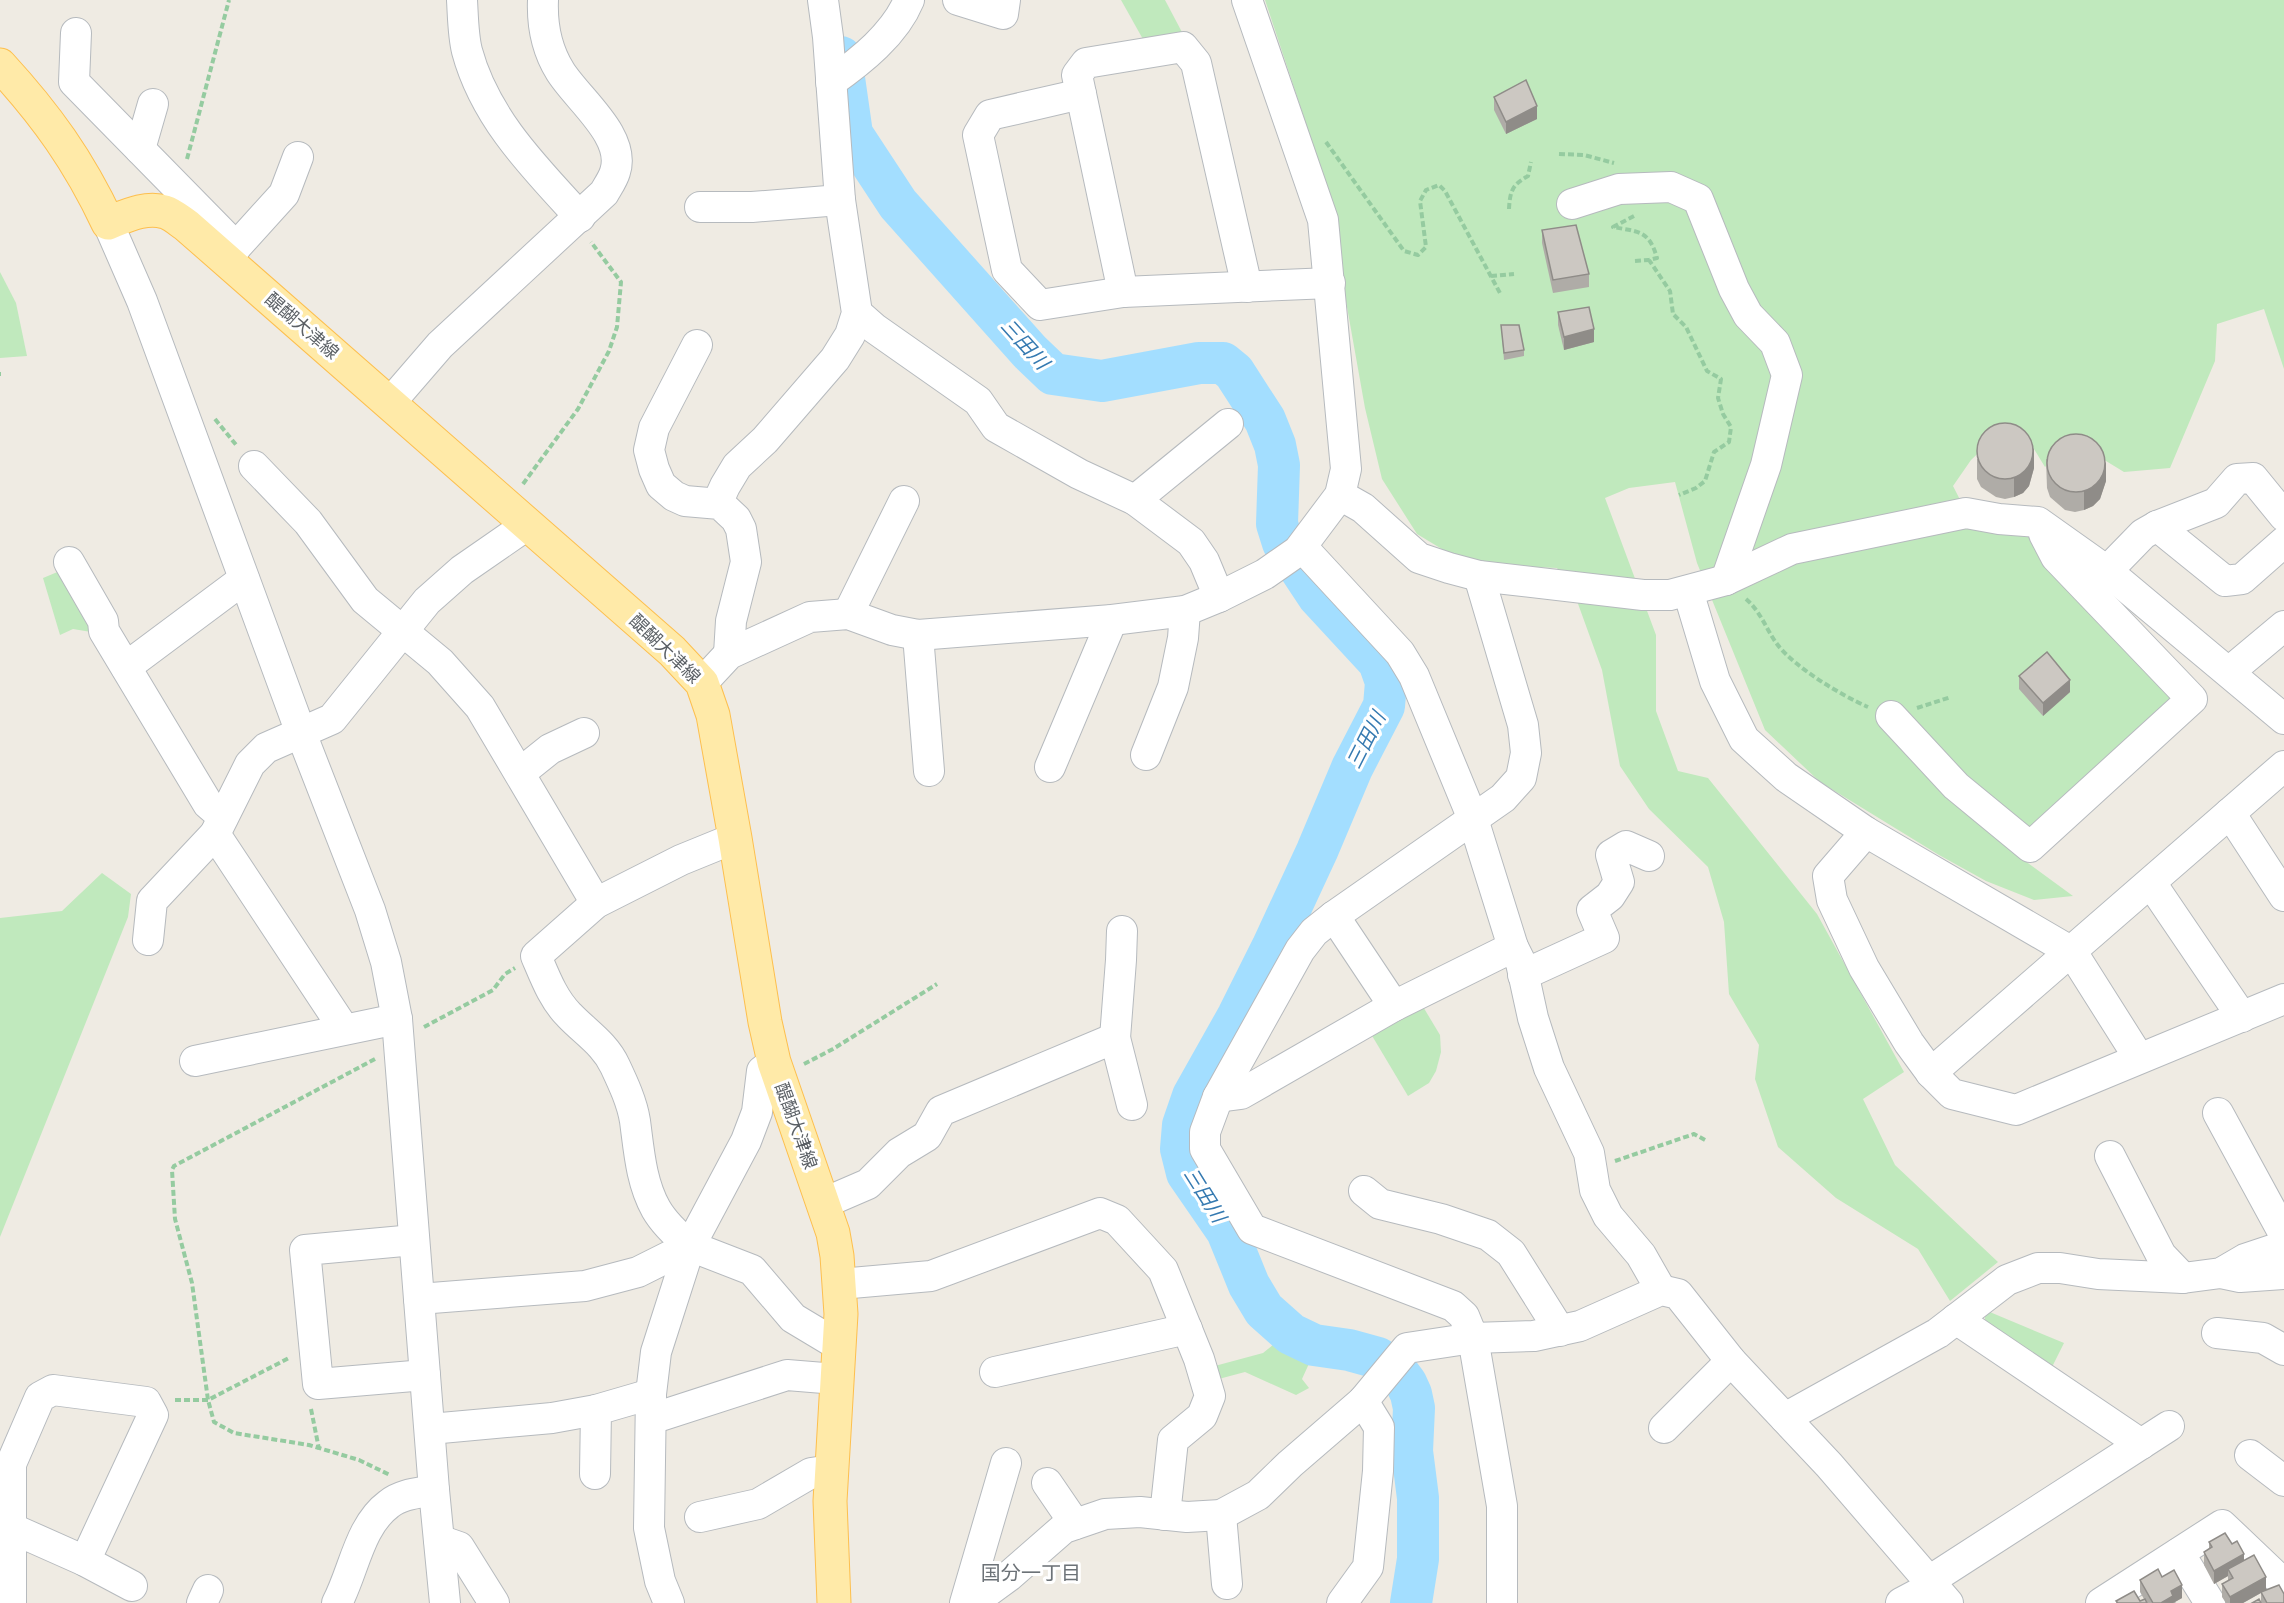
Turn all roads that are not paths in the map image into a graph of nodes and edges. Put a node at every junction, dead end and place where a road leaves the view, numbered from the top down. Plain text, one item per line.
1 (462, 0) edge
2 (543, 0) edge
3 (823, 0) edge
4 (909, 0) edge
5 (958, 0) edge
6 (1005, 0) edge
7 (1247, 0) edge
8 (76, 33) dead end
9 (0, 65) edge
10 (839, 76) junction
11 (1081, 94) junction
12 (153, 104) dead end
13 (140, 149) junction
14 (298, 157) dead end
15 (840, 200) junction
16 (1572, 204) dead end
17 (700, 207) dead end
18 (577, 219) junction
19 (108, 223) junction
20 (231, 253) junction
21 (1330, 283) junction
22 (1247, 287) junction
23 (1123, 292) junction
24 (857, 313) junction
25 (697, 345) dead end
26 (389, 404) junction
27 (1228, 424) dead end
28 (254, 466) dead end
29 (1340, 495) junction
30 (1135, 500) junction
31 (904, 501) dead end
32 (720, 504) junction
33 (516, 515) junction
34 (2284, 516) edge
35 (2038, 522) junction
36 (2157, 526) junction
37 (2284, 542) edge
38 (1294, 554) junction
39 (69, 562) dead end
40 (2107, 571) junction
41 (1479, 576) junction
42 (244, 579) junction
43 (1726, 580) junction
44 (1688, 591) junction
45 (1219, 597) junction
46 (1185, 611) junction
47 (848, 614) junction
48 (1112, 620) junction
49 (2284, 626) edge
50 (404, 632) junction
51 (918, 634) junction
52 (729, 654) junction
53 (126, 667) junction
54 (2229, 672) junction
55 (702, 683) junction
56 (1891, 716) road end
57 (2284, 719) edge
58 (301, 733) junction
59 (584, 733) dead end
60 (1146, 755) dead end
61 (2284, 766) edge
62 (1050, 767) dead end
63 (929, 771) dead end
64 (520, 773) junction
65 (2230, 813) junction
66 (1473, 819) junction
67 (219, 826) junction
68 (1866, 832) junction
69 (735, 838) junction
70 (1649, 856) dead end
71 (2151, 883) junction
72 (2284, 896) edge
73 (596, 903) junction
74 (1334, 916) junction
75 (1122, 932) dead end
76 (148, 940) dead end
77 (2072, 952) junction
78 (1518, 961) junction
79 (2284, 999) edge
80 (1394, 1006) junction
81 (2242, 1017) junction
82 (344, 1029) junction
83 (398, 1034) junction
84 (1114, 1038) junction
85 (2139, 1058) junction
86 (195, 1060) dead end
87 (776, 1069) junction
88 (1931, 1073) junction
89 (1218, 1096) junction
90 (1132, 1105) dead end
91 (2218, 1113) dead end
92 (2110, 1156) dead end
93 (1364, 1191) dead end
94 (824, 1203) junction
95 (2284, 1233) edge
96 (414, 1240) junction
97 (690, 1246) junction
98 (2284, 1246) edge
99 (2221, 1274) junction
100 (2284, 1274) edge
101 (2184, 1278) junction
102 (840, 1284) junction
103 (1661, 1290) junction
104 (419, 1299) junction
105 (1956, 1319) junction
106 (1187, 1329) junction
107 (1560, 1331) junction
108 (2217, 1333) dead end
109 (1473, 1338) junction
110 (838, 1345) junction
111 (2284, 1350) edge
112 (1731, 1361) junction
113 (995, 1372) dead end
114 (425, 1375) junction
115 (836, 1379) junction
116 (1363, 1401) junction
117 (651, 1407) junction
118 (596, 1410) junction
119 (1785, 1418) junction
120 (2169, 1426) dead end
121 (430, 1428) junction
122 (1664, 1428) dead end
123 (2141, 1444) junction
124 (2250, 1455) dead end
125 (1006, 1463) dead end
126 (831, 1470) junction
127 (595, 1474) dead end
128 (2284, 1481) edge
129 (1047, 1482) dead end
130 (420, 1492) junction
131 (1221, 1515) junction
132 (1176, 1516) junction
133 (700, 1517) dead end
134 (1075, 1524) junction
135 (13, 1529) junction
136 (440, 1540) junction
137 (2179, 1553) junction
138 (85, 1561) junction
139 (2281, 1574) edge
140 (1227, 1584) dead end
141 (132, 1586) dead end
142 (1937, 1590) edge
143 (11, 1603) edge
144 (337, 1603) edge
145 (445, 1603) edge
146 (494, 1603) edge
147 (669, 1603) edge
148 (834, 1603) edge
149 (965, 1603) edge
150 (972, 1603) edge
151 (1342, 1603) edge
152 (1502, 1603) edge
153 (1901, 1603) edge
154 (2101, 1603) edge
155 (2210, 1603) edge

1 - 18 street
2 - 18 street
3 - 10 street
4 - 10 street
5 - 6 street
7 - 21 street
8 - 13 street
9 - 19 main road
10 - 15 street
11 - 22 street
11 - 23 street
11 - 23 street
12 - 13 street
13 - 20 street
14 - 20 street
15 - 17 street
15 - 24 street
16 - 43 street
18 - 26 street
19 - 20 main road, 醍醐大津線
19 - 42 street
20 - 26 main road, 醍醐大津線
21 - 22 street
21 - 29 street
22 - 23 street
24 - 30 street
24 - 32 street
25 - 32 street
26 - 33 main road, 醍醐大津線
27 - 30 street
28 - 50 street
29 - 38 street
29 - 41 street
30 - 45 street
31 - 47 street
32 - 52 street
33 - 50 street
33 - 55 main road, 醍醐大津線
34 - 36 street
35 - 40 street
35 - 43 street
35 - 56 street
36 - 37 street
36 - 40 street
38 - 45 street
38 - 66 street
39 - 53 street
40 - 54 street
41 - 44 street
41 - 66 street
42 - 53 street
42 - 58 street
43 - 44 street
44 - 68 street
45 - 46 street
46 - 48 street
46 - 60 street
47 - 51 street
47 - 52 street
48 - 51 street
48 - 62 street
49 - 54 street
50 - 58 street
50 - 64 street
51 - 63 street
52 - 55 street
53 - 67 street
54 - 57 street
55 - 69 main road, 醍醐大津線
58 - 67 street
58 - 83 street
59 - 64 street
61 - 65 street
64 - 73 street
65 - 71 street
65 - 72 street
66 - 74 street
66 - 78 street
67 - 76 street
67 - 82 street
68 - 77 street
68 - 88 street
69 - 73 street
69 - 87 main road, 醍醐大津線
70 - 78 street
71 - 77 street
71 - 81 street
73 - 97 street
74 - 80 street
74 - 89 street
75 - 84 street
77 - 85 street
77 - 88 street
78 - 80 street
78 - 103 street
79 - 81 street
80 - 89 street
81 - 85 street
82 - 83 street
82 - 86 street
83 - 96 street
84 - 90 street
84 - 94 street
85 - 88 street
87 - 94 main road, 醍醐大津線
87 - 97 street
89 - 109 street
91 - 95 street
92 - 101 street
93 - 107 street
94 - 102 main road, 醍醐大津線
96 - 104 street
96 - 114 street
97 - 104 street
97 - 110 street
97 - 117 street
98 - 99 street
99 - 100 street
99 - 101 street
101 - 105 street
102 - 106 street
102 - 110 main road, 醍醐大津線
103 - 107 street
103 - 112 street
104 - 114 street
105 - 119 street
105 - 123 street
106 - 113 street
106 - 132 street
107 - 109 street
108 - 111 street
109 - 116 street
109 - 152 street
110 - 115 main road, 醍醐大津線
112 - 119 street
112 - 122 street
114 - 121 street
115 - 117 street
115 - 126 main road, 醍醐大津線
116 - 131 street
116 - 151 street
117 - 118 street
117 - 147 street
118 - 121 street
118 - 127 street
119 - 142 street
120 - 123 street
121 - 130 street
123 - 142 street
124 - 128 street
125 - 149 street
126 - 133 street
126 - 148 main road, 醍醐大津線
129 - 134 street
130 - 136 street
130 - 144 street
131 - 132 street
131 - 140 street
132 - 134 street
134 - 150 street
135 - 138 street
135 - 138 street
135 - 143 street
136 - 145 street
136 - 146 street
137 - 139 street
137 - 154 street
137 - 155 street
138 - 141 street
142 - 153 street

